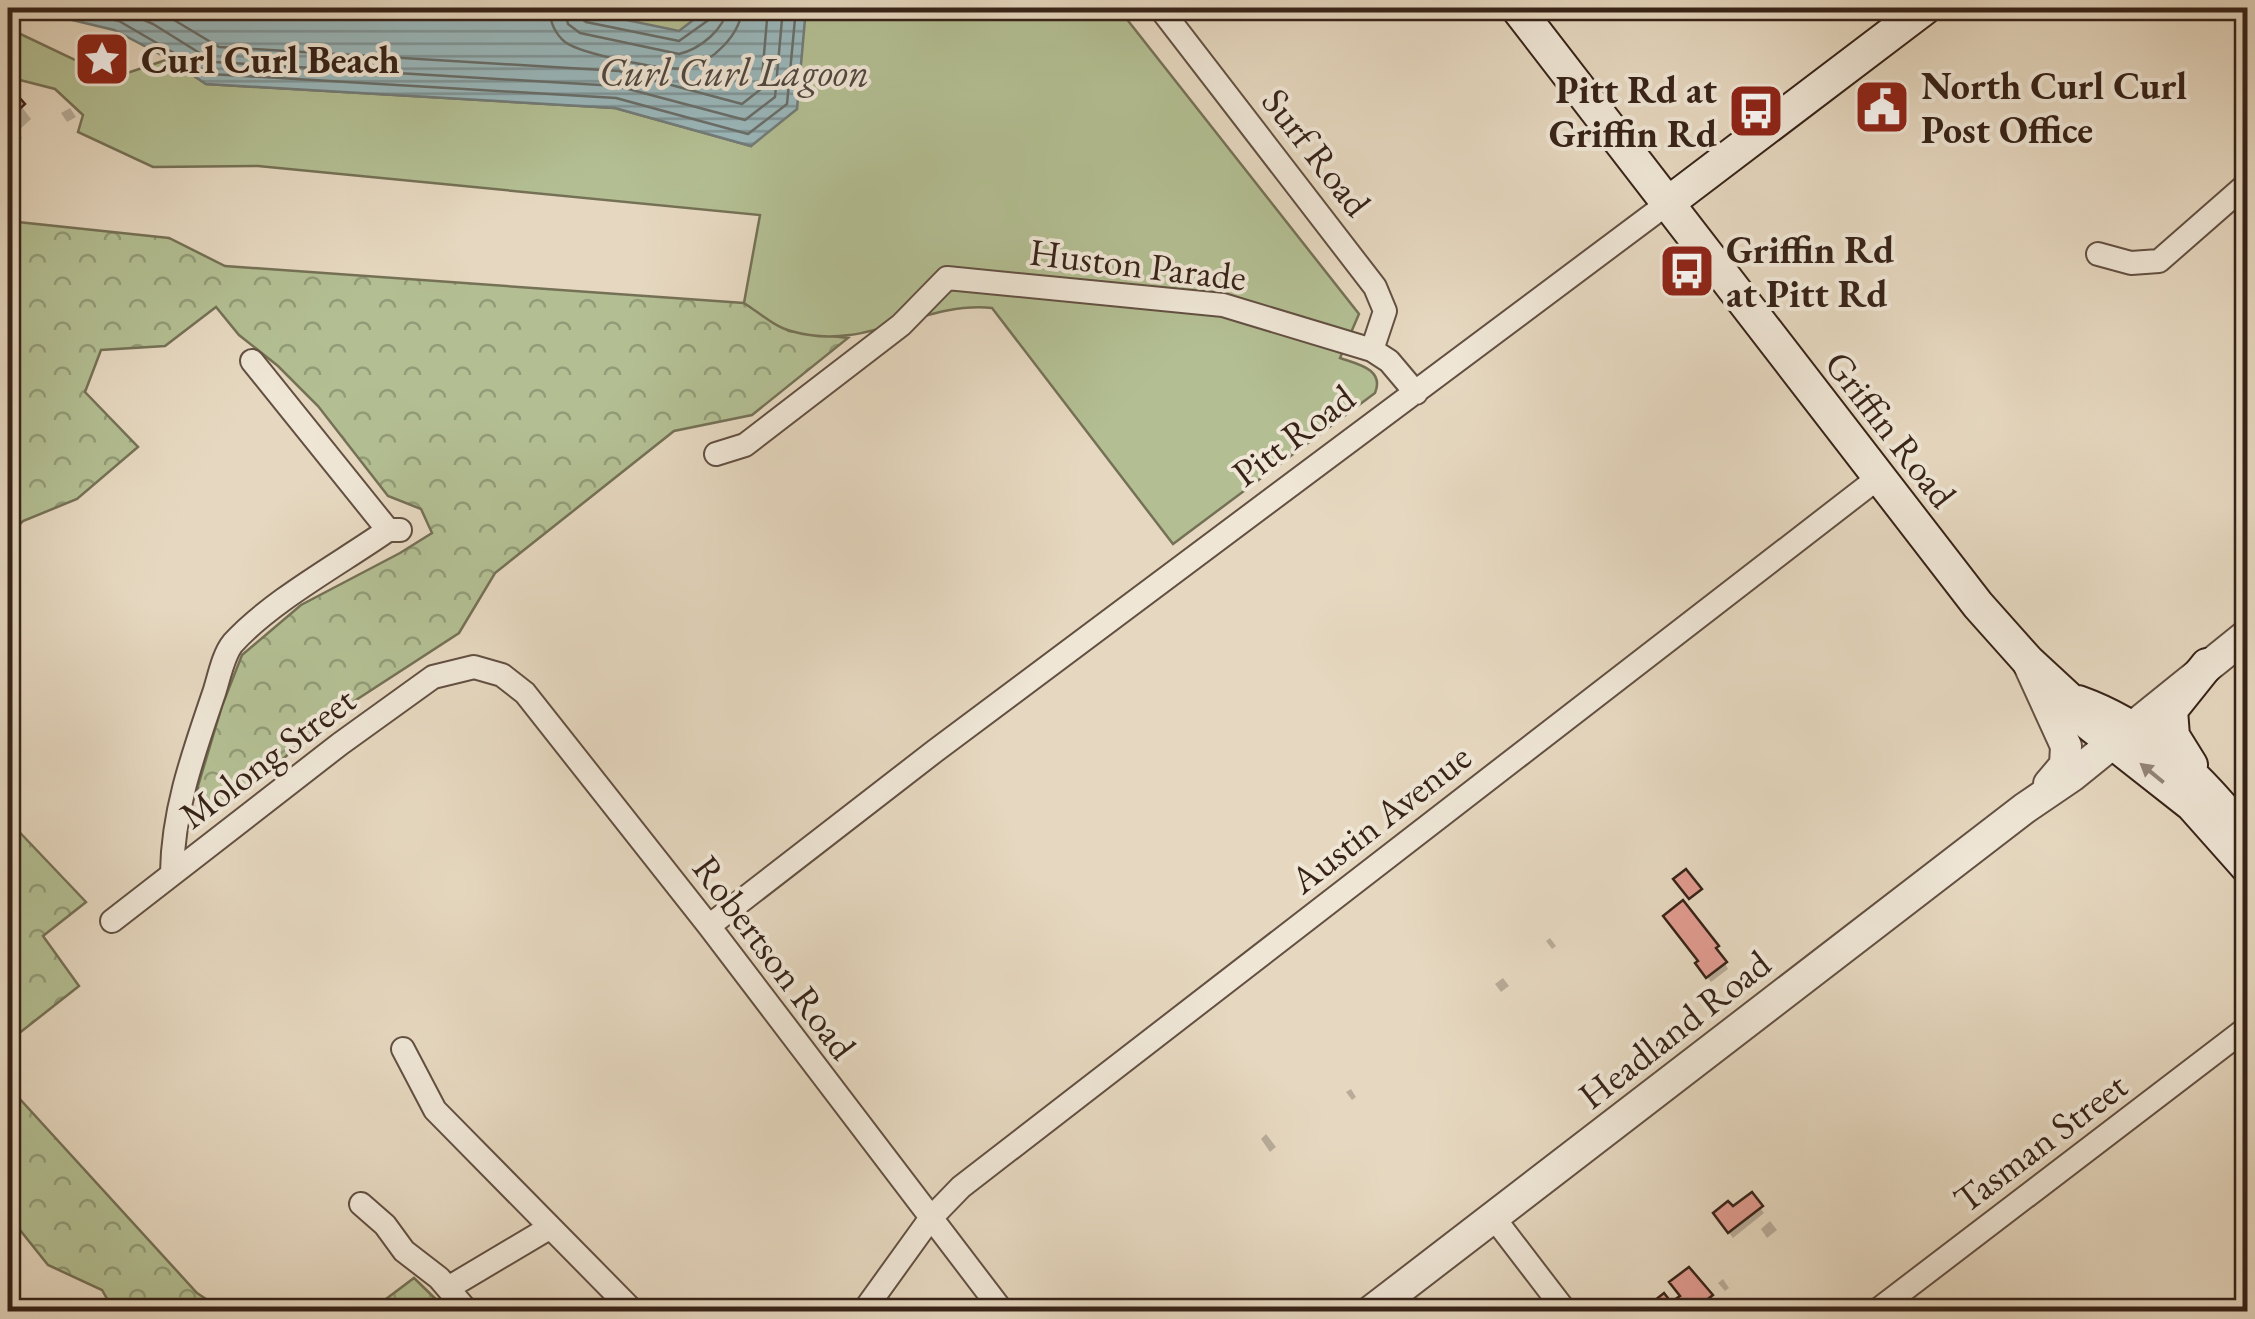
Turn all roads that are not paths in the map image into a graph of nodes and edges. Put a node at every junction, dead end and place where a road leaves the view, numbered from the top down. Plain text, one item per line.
1 (1160, 8) edge
2 (1517, 8) edge
3 (1925, 8) edge
4 (2248, 184) edge
5 (1668, 203) junction
6 (2098, 254) dead end
7 (1372, 350) junction
8 (252, 362) dead end
9 (1416, 393) junction
10 (716, 454) dead end
11 (1878, 478) junction
12 (2248, 634) edge
13 (2028, 661) junction
14 (2207, 665) junction
15 (474, 666) joint
16 (2121, 734) junction
17 (2201, 782) junction
18 (2026, 808) junction
19 (2248, 838) edge
20 (2248, 868) edge
21 (172, 872) junction
22 (112, 921) dead end
23 (709, 926) junction
24 (2248, 1027) edge
25 (403, 1049) dead end
26 (361, 1204) dead end
27 (1494, 1218) junction
28 (930, 1219) junction
29 (549, 1228) junction
30 (448, 1288) junction
31 (468, 1312) edge
32 (634, 1312) edge
33 (864, 1312) edge
34 (1002, 1312) edge
35 (1370, 1312) edge
36 (1566, 1312) edge
37 (1875, 1312) edge

1 - 7 street, Surf Road
2 - 5 main road, Griffin Road
3 - 5 main road, Pitt Road
4 - 6 street
5 - 9 street, Pitt Road
5 - 11 main road, Griffin Road
7 - 9 street, Huston Parade
7 - 10 street, Huston Parade
8 - 21 street
9 - 23 street, Pitt Road
11 - 13 main road, Griffin Road
11 - 28 street, Austin Avenue
12 - 14 street, Headland Road
13 - 16 main road, Griffin Road
13 - 18 street, Headland Road
14 - 16 street, Headland Road
14 - 17 main road
15 - 21 street, Molong Street
15 - 23 street, Robertson Road
16 - 17 main road, Griffin Road
16 - 18 street, Headland Road
20 -> 16 main road, Griffin Road
17 - 19 main road, Griffin Road
18 - 27 street, Headland Road
21 - 22 street, Molong Street
23 - 28 street, Robertson Road
24 - 37 street, Tasman Street
25 - 29 street
26 - 30 street
27 - 35 street, Headland Road
27 - 36 street
28 - 33 street, Austin Avenue
28 - 34 street, Robertson Road
29 - 30 street
29 - 32 street
30 - 31 street

